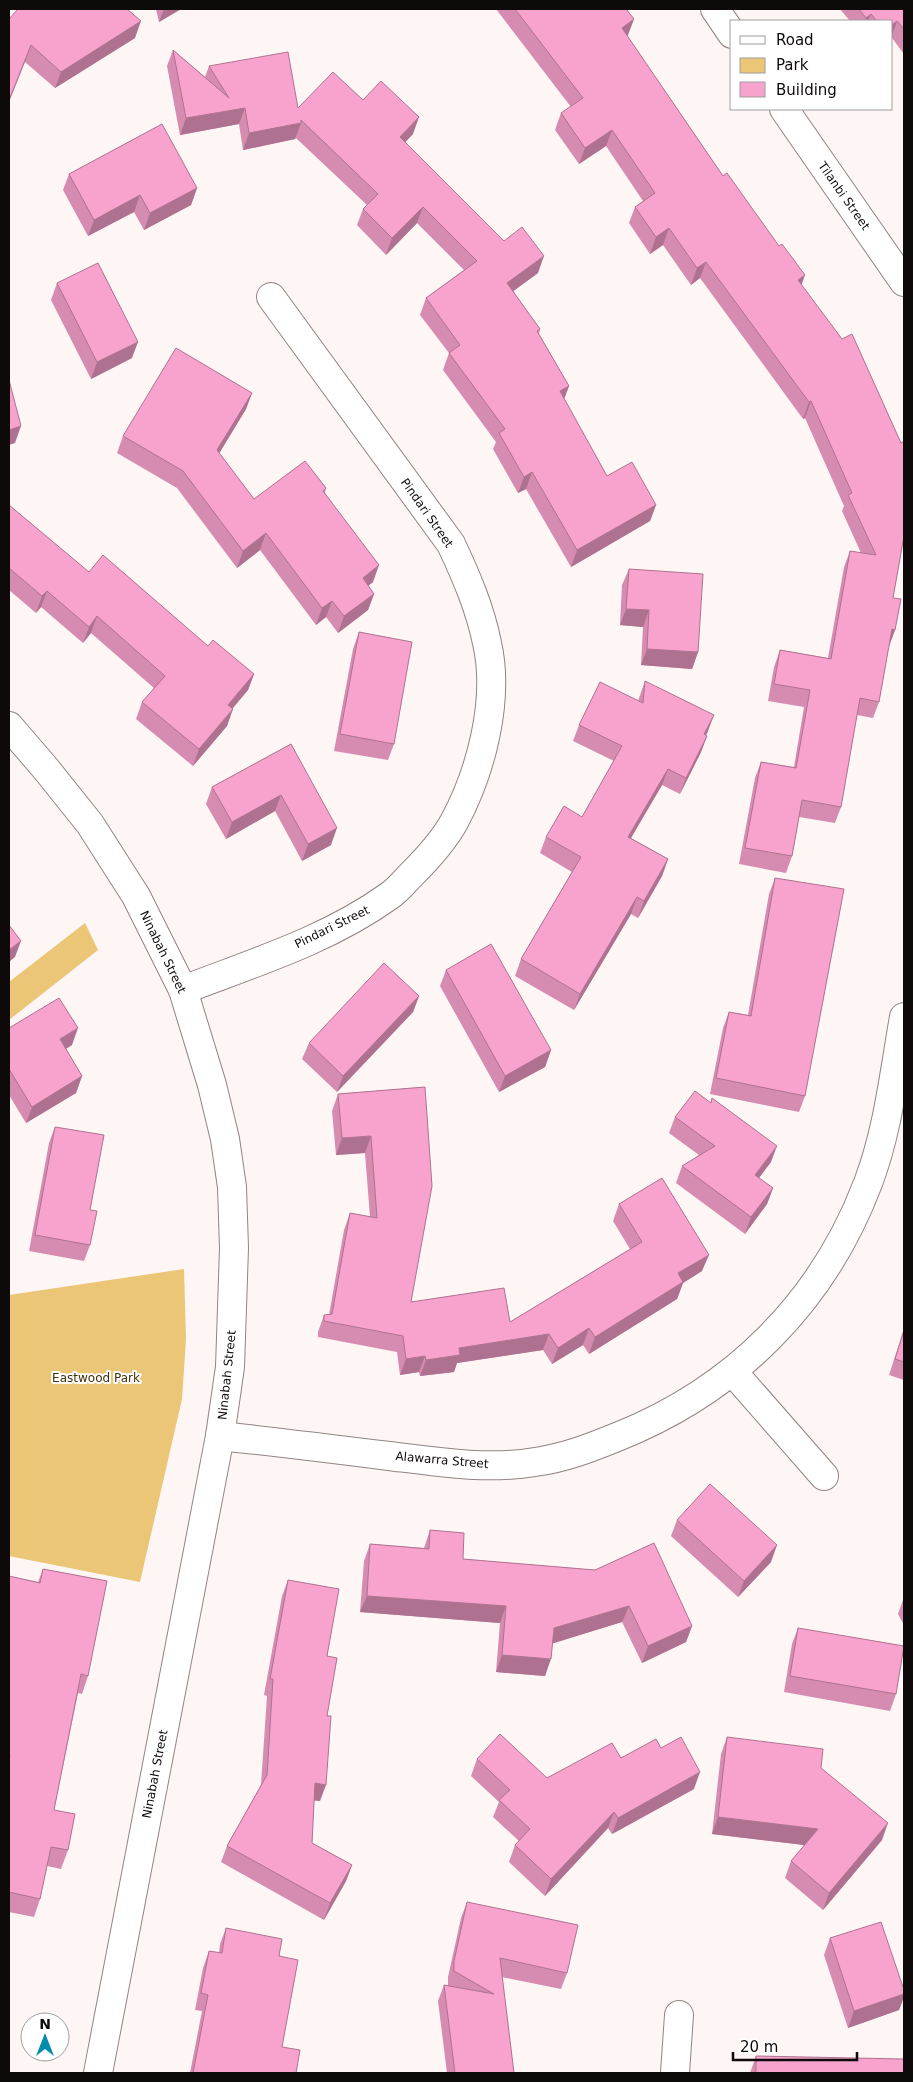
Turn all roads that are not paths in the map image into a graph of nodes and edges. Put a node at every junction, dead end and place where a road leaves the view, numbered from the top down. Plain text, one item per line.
1 (715, 9) edge
2 (730, 31) edge
3 (785, 110) edge
4 (904, 282) edge
5 (271, 297) dead end
6 (9, 726) edge
7 (183, 990) junction
8 (904, 1017) edge
9 (733, 1372) junction
10 (220, 1436) junction
11 (824, 1476) dead end
12 (679, 2015) dead end
13 (98, 2073) edge
14 (676, 2073) edge

1 - 2 street
3 - 4 street, Tilanbi Street
5 - 7 street, Pindari Street
6 - 7 street, Ninabah Street
7 - 10 street, Ninabah Street
8 - 9 street, Alawarra Street
9 - 10 street, Alawarra Street
9 - 11 street
10 - 13 street, Ninabah Street
12 - 14 street

